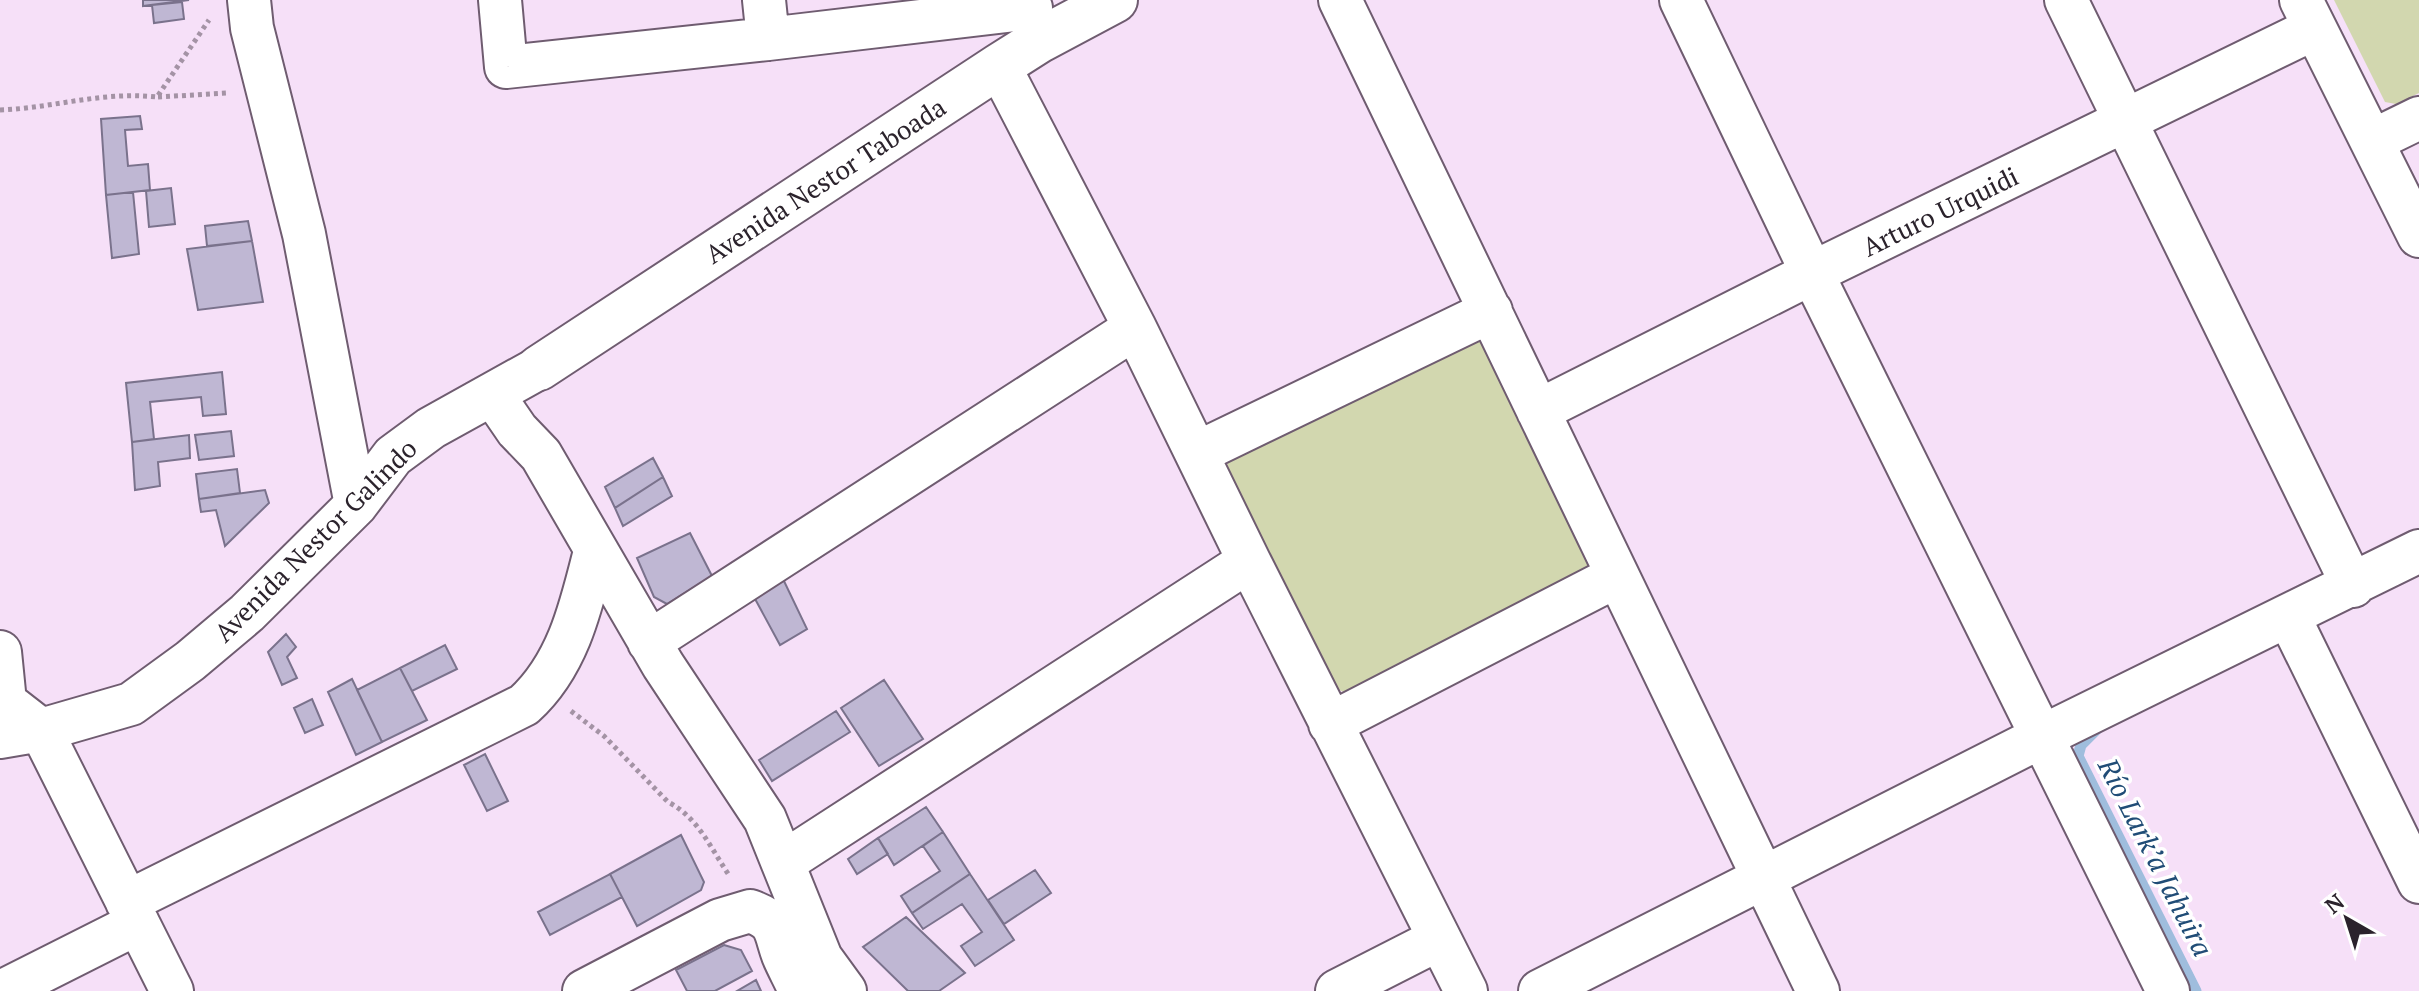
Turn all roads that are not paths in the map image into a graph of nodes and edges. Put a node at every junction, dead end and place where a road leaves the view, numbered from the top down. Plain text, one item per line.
1 (500, 0) edge
2 (1115, 0) edge
3 (1340, 0) edge
4 (1681, 0) edge
5 (2066, 0) edge
6 (230, 8) edge
7 (2308, 14) edge
8 (1034, 16) edge
9 (766, 20) edge
10 (999, 66) junction
11 (2419, 118) edge
12 (2126, 122) junction
13 (2372, 141) junction
14 (2419, 236) edge
15 (1812, 273) junction
16 (1491, 311) junction
17 (1135, 328) junction
18 (539, 368) joint
19 (493, 395) junction
20 (1538, 411) junction
21 (1197, 453) junction
22 (356, 505) junction
23 (595, 551) junction
24 (2419, 551) edge
25 (1249, 561) junction
26 (1617, 576) junction
27 (2353, 586) junction
28 (2289, 617) junction
29 (649, 642) junction
30 (0, 652) edge
31 (1330, 724) junction
32 (41, 730) junction
33 (2043, 736) junction
34 (0, 737) edge
35 (784, 862) junction
36 (1764, 879) junction
37 (2419, 882) edge
38 (132, 913) junction
39 (1439, 939) junction
40 (3, 991) edge
41 (172, 991) edge
42 (584, 991) edge
43 (800, 991) edge
44 (845, 991) edge
45 (1337, 991) edge
46 (1466, 991) edge
47 (1540, 991) edge
48 (1818, 991) edge
49 (2168, 991) edge

1 - 9 street
2 - 8 street, Avenida Nestor Taboada
3 - 16 street
4 - 15 street
5 - 12 street
6 - 22 street
7 - 12 street, Arturo Urquidi
7 - 13 street
8 - 9 street
8 - 10 street, Avenida Nestor Taboada
10 - 17 street
10 - 18 street, Avenida Nestor Taboada
11 - 13 street
12 - 15 street, Arturo Urquidi
12 - 27 street
13 - 14 street
15 - 20 street, Arturo Urquidi
15 - 33 street
16 - 20 street
16 - 21 street
17 - 21 street
17 - 29 street
18 - 19 street, Avenida Nestor Galindo
19 - 22 street, Avenida Nestor Galindo
19 - 23 street
20 - 26 street
21 - 25 street
22 - 32 street, Avenida Nestor Galindo
23 - 29 street
23 - 38 street
24 - 27 street
25 - 31 street
25 - 35 street
26 - 31 street
26 - 36 street
27 - 28 street
28 - 33 street
28 - 37 street
29 - 35 street
30 - 32 street
31 - 39 street
32 - 34 street, Avenida Nestor Galindo
32 - 38 street
33 - 36 street
33 - 49 street
35 - 44 street
36 - 47 street
36 - 48 street
38 - 40 street
38 - 41 street
39 - 45 street
39 - 46 street
42 - 43 street

